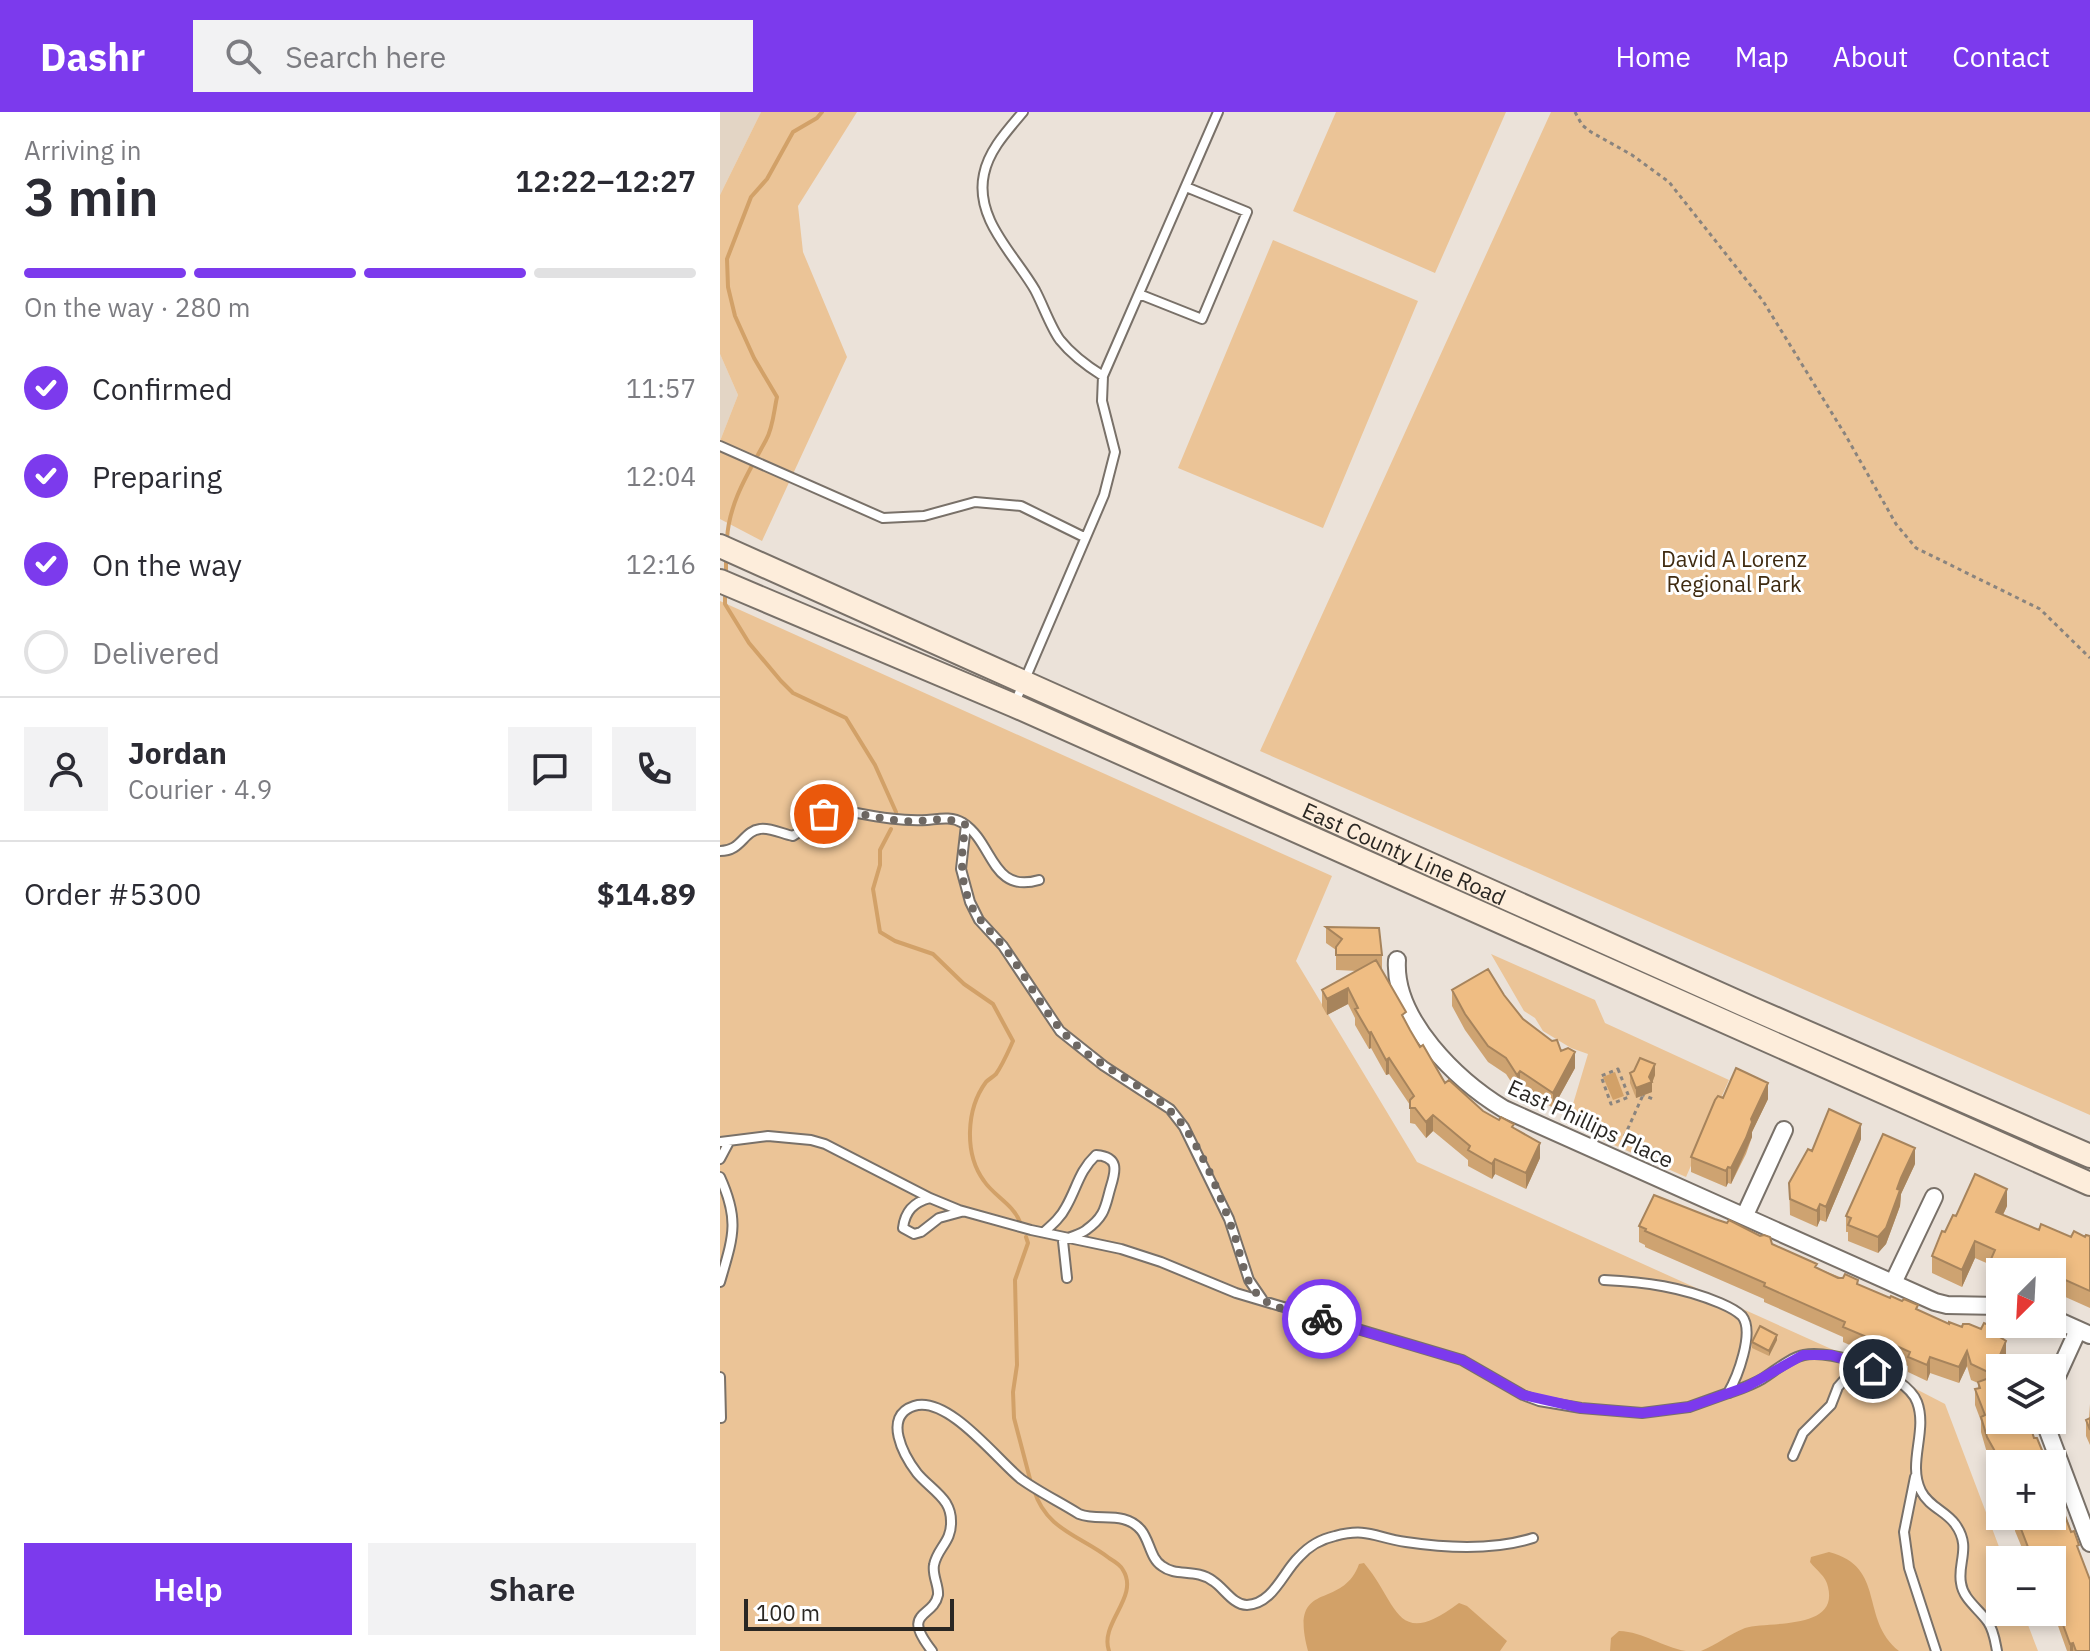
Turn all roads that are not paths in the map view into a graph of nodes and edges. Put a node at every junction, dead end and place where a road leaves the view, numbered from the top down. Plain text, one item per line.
1 (1023, 112) edge
2 (1218, 112) edge
3 (1186, 187) junction
4 (1139, 294) junction
5 (1103, 376) junction
6 (720, 446) edge
7 (1084, 537) junction
8 (730, 550) edge
9 (730, 585) edge
10 (1024, 680) junction
11 (1013, 705) junction
12 (966, 825) junction
13 (720, 851) edge
14 (1039, 880) dead end
15 (1397, 960) dead end
16 (1784, 1130) dead end
17 (724, 1142) edge
18 (2090, 1156) edge
19 (720, 1159) edge
20 (720, 1177) edge
21 (2090, 1184) edge
22 (1934, 1197) dead end
23 (930, 1198) junction
24 (966, 1211) junction
25 (1745, 1215) junction
26 (1044, 1232) junction
27 (1067, 1238) junction
28 (1067, 1278) dead end
29 (1249, 1280) junction
30 (1604, 1280) dead end
31 (720, 1282) edge
32 (1893, 1283) junction
33 (1242, 1294) junction
34 (1270, 1303) junction
35 (1986, 1306) edge
36 (2084, 1332) edge
37 (2066, 1363) edge
38 (1873, 1369) junction
39 (720, 1377) edge
40 (1728, 1393) junction
41 (721, 1418) edge
42 (2049, 1434) edge
43 (1793, 1456) dead end
44 (1915, 1476) junction
45 (1533, 1538) dead end
46 (2090, 1543) edge
47 (932, 1651) edge
48 (1936, 1651) edge
49 (1997, 1651) edge

1 - 5 lane
2 - 3 lane
3 - 4 lane
3 - 4 lane
4 - 5 lane
5 - 7 lane
6 - 7 lane
7 - 10 lane
8 - 10 main road, East County Line Road
9 - 11 main road, East County Line Road
10 - 11 lane
10 - 18 main road, East County Line Road
11 - 21 main road, East County Line Road
12 - 13 lane
12 - 14 lane
12 - 29 lane
15 - 25 street, East Phillips Place
16 - 25 street
17 - 19 lane
17 - 23 lane
20 - 31 lane
22 - 32 street
23 - 24 lane
23 - 24 lane
24 - 26 lane
25 - 32 street, East Phillips Place
26 - 27 lane
26 - 27 lane
27 - 28 lane
27 - 33 lane
29 - 33 lane
29 - 34 lane
30 - 40 lane
32 - 35 street, East Phillips Place
33 - 34 lane
34 - 40 lane
36 - 37 street
38 - 40 lane
38 - 43 lane
38 - 44 lane
39 - 41 lane
42 - 46 street
44 - 48 lane
44 - 49 lane
45 - 47 lane

